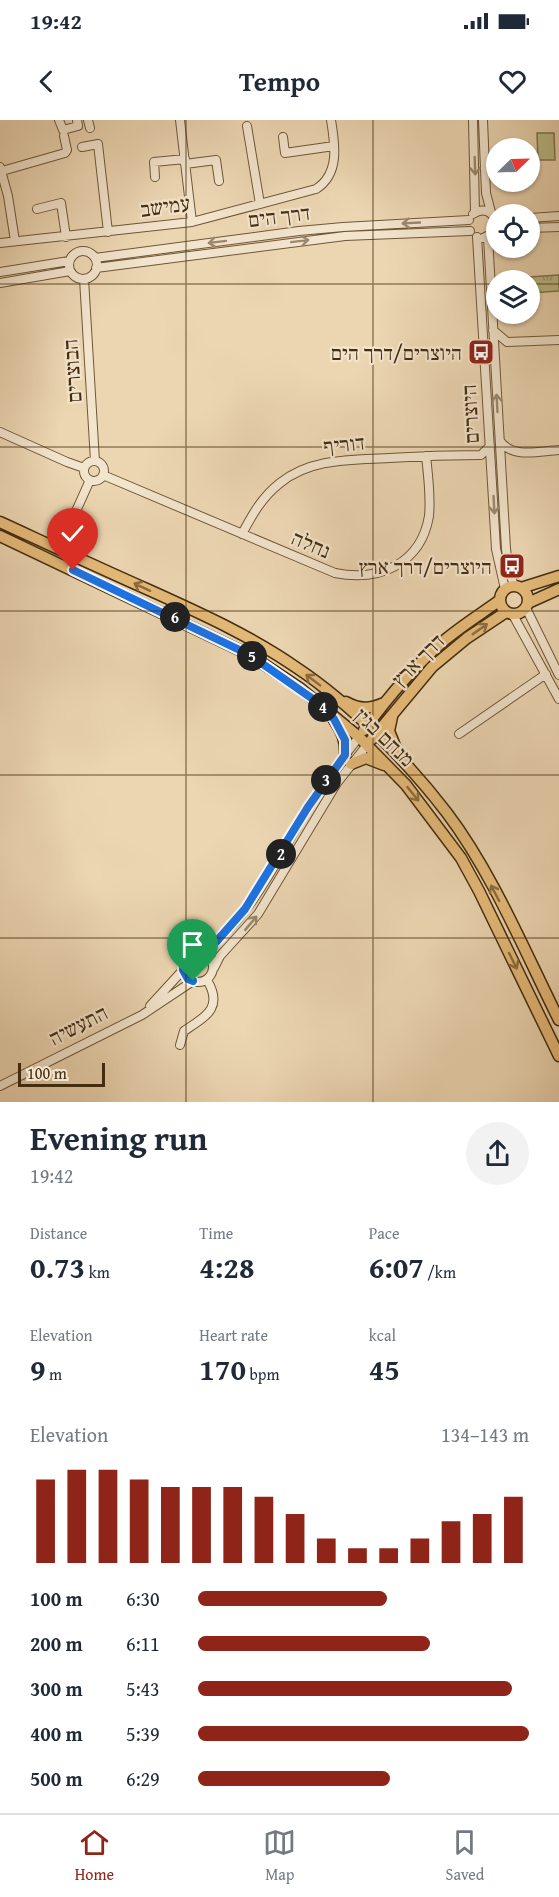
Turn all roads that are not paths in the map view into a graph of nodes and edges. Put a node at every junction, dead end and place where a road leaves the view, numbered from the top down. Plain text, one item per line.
1 (59, 120) edge
2 (77, 120) edge
3 (183, 120) edge
4 (332, 120) edge
5 (473, 120) edge
6 (483, 120) edge
7 (247, 126) dead end
8 (64, 136) dead end
9 (283, 137) dead end
10 (334, 146) junction
11 (82, 147) dead end
12 (185, 161) junction
13 (1, 172) edge
14 (155, 177) dead end
15 (219, 181) dead end
16 (260, 204) junction
17 (489, 204) edge
18 (37, 209) dead end
19 (475, 212) junction
20 (486, 213) edge
21 (559, 216) edge
22 (540, 217) edge
23 (469, 220) junction
24 (192, 222) junction
25 (559, 227) edge
26 (540, 228) edge
27 (486, 229) edge
28 (108, 232) junction
29 (474, 234) junction
30 (66, 237) junction
31 (15, 241) junction
32 (0, 243) edge
33 (95, 258) junction
34 (494, 258) edge
35 (69, 261) junction
36 (96, 268) junction
37 (0, 272) edge
38 (70, 272) junction
39 (84, 279) junction
40 (0, 283) edge
41 (493, 330) junction
42 (559, 340) edge
43 (507, 342) junction
44 (495, 355) junction
45 (0, 432) edge
46 (500, 441) junction
47 (490, 446) junction
48 (559, 450) edge
49 (514, 453) junction
50 (481, 455) junction
51 (426, 456) junction
52 (95, 461) junction
53 (491, 465) junction
54 (501, 466) junction
55 (84, 468) junction
56 (103, 475) junction
57 (90, 480) junction
58 (0, 522) edge
59 (242, 534) junction
60 (0, 536) edge
61 (59, 549) junction
62 (559, 576) edge
63 (514, 588) junction
64 (559, 589) edge
65 (500, 600) junction
66 (527, 605) junction
67 (509, 613) junction
68 (546, 674) junction
69 (559, 675) edge
70 (329, 692) junction
71 (559, 699) edge
72 (385, 702) junction
73 (320, 704) junction
74 (393, 713) junction
75 (367, 726) junction
76 (376, 734) junction
77 (459, 734) dead end
78 (363, 741) junction
79 (348, 759) junction
80 (402, 762) junction
81 (398, 776) junction
82 (201, 952) junction
83 (214, 968) junction
84 (183, 970) junction
85 (207, 980) junction
86 (193, 981) junction
87 (141, 1015) junction
88 (559, 1020) edge
89 (180, 1045) dead end
90 (559, 1056) edge
91 (0, 1086) edge

1 - 2 street
3 - 12 street
4 - 10 street
5 -> 19 street
6 - 17 street, היוצרים
7 - 16 street
8 - 13 street
9 - 10 street
10 - 16 street, עמישב
11 - 28 street
12 - 14 street
12 - 15 street
12 - 24 street
13 - 31 street
16 - 24 street, עמישב
18 - 30 street
19 - 20 street
19 - 23 street
21 - 22 street
23 - 29 street, היוצרים
23 -> 33 street, דרך הים
24 - 28 street, עמישב
25 - 26 street
27 - 29 street, דרך הים
28 - 30 street, עמישב
36 -> 29 street, דרך הים
29 - 47 street, היוצרים
30 - 31 street, עמישב
31 - 32 street, עמישב
33 - 35 street
33 - 36 street
34 - 41 street, היוצרים
35 - 37 street
35 - 38 street
36 - 39 street
38 - 39 street
38 - 40 street
39 - 52 street, הבוצרים
41 - 43 street
41 - 44 street, היוצרים
42 - 43 street
43 - 44 street
46 -> 44 street, היוצרים
45 - 55 street
46 - 49 street
46 - 54 street, היוצרים
47 - 50 street
47 - 53 street, היוצרים
48 - 49 street
49 - 54 street
50 - 51 street, דוריף
50 - 53 street
51 - 59 street, דוריף
51 - 59 street, נחלה
52 - 55 street
52 - 56 street
53 -> 63 street, היוצרים
54 - 63 street, היוצרים
55 - 57 street
56 - 57 street
56 - 59 street, נחלה
57 - 61 street
58 - 61 main road, מנחם בגין
60 - 73 main road, מנחם בגין
70 -> 61 main road, מנחם בגין
62 - 63 main road
63 - 65 main road
63 - 66 main road
64 - 66 main road
65 - 67 main road
65 - 72 main road, דרך ארץ
66 - 67 main road
66 - 69 street
67 - 68 street
74 -> 67 main road, דרך ארץ
68 - 71 street
68 - 77 street
70 - 72 main road
70 - 75 main road, מנחם בגין
72 - 75 main road, דרך ארץ
73 - 78 main road, מנחם בגין
73 - 79 main road
74 - 76 main road, דרך ארץ
74 - 80 main road
75 - 76 main road, מנחם בגין
75 - 78 main road
76 - 78 main road, דרך ארץ
76 - 80 main road, מנחם בגין
78 - 79 street
78 - 81 main road, מנחם בגין
79 - 81 main road
79 - 82 street
83 -> 79 street
88 -> 80 main road, מנחם בגין
81 -> 90 main road, מנחם בגין
82 - 83 street
82 - 84 street
83 - 85 street
84 - 86 street
84 - 87 street, התעשיה
85 - 86 street
85 - 89 street
86 - 87 street, התעשיה
87 - 91 street, התעשיה

